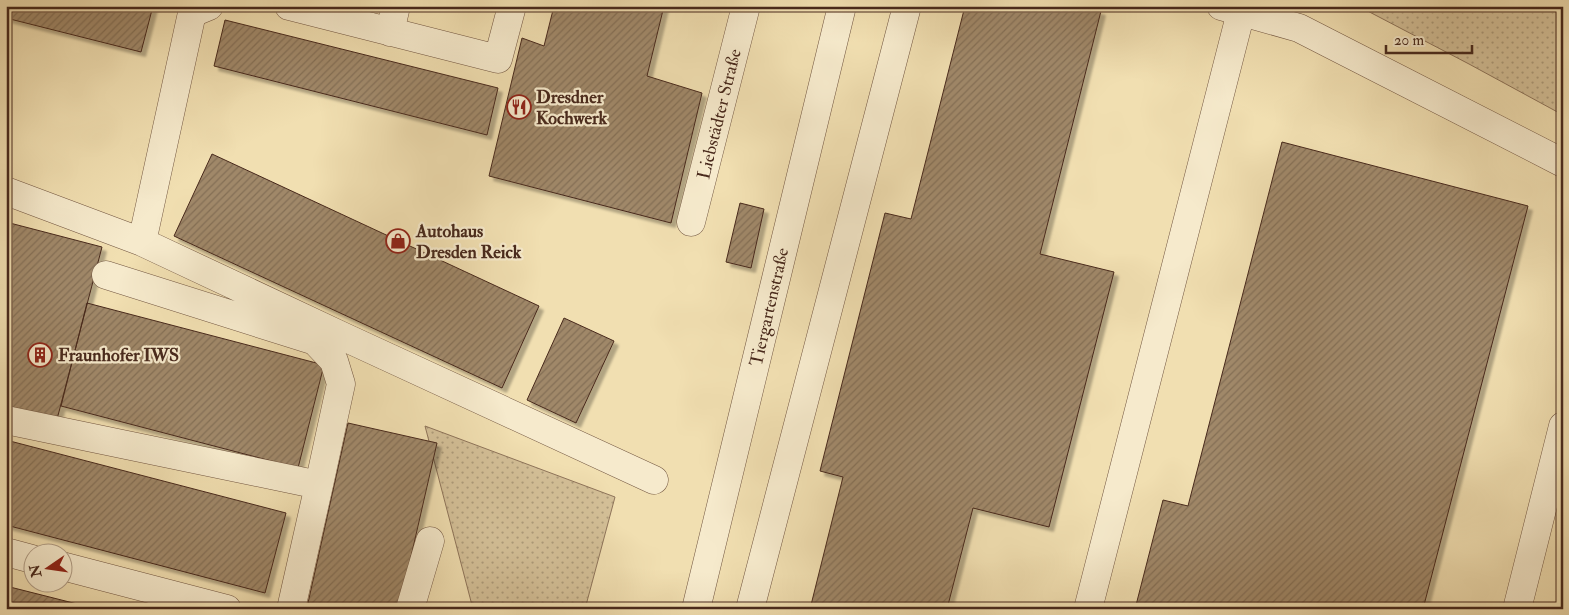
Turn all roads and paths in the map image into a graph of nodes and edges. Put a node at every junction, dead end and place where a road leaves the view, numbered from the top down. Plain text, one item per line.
1 (208, 6) edge
2 (288, 6) edge
3 (512, 6) edge
4 (746, 6) edge
5 (842, 6) edge
6 (907, 6) edge
7 (1231, 9) edge
8 (393, 19) edge
9 (1563, 163) edge
10 (6, 191) edge
11 (691, 222) dead end
12 (142, 242) junction
13 (106, 275) dead end
14 (6, 420) edge
15 (1563, 426) edge
16 (654, 480) dead end
17 (319, 485) junction
18 (430, 541) dead end
19 (6, 552) edge
20 (22, 556) edge
21 (72, 569) edge
22 (227, 609) edge
23 (291, 609) edge
24 (410, 609) edge
25 (696, 609) edge
26 (750, 609) edge
27 (1088, 609) edge
28 (1516, 609) edge

1 - 12 lane
2 - 8 lane
3 - 8 lane
4 - 11 lane, Liebstädter Straße
5 - 25 lane, Tiergartenstraße
6 - 26 lane
7 - 9 lane
7 - 27 lane
10 - 12 lane
12 - 16 lane
13 - 17 lane
14 - 17 lane
15 - 28 lane
17 - 23 lane
18 - 24 lane
19 - 20 lane
21 - 22 lane

